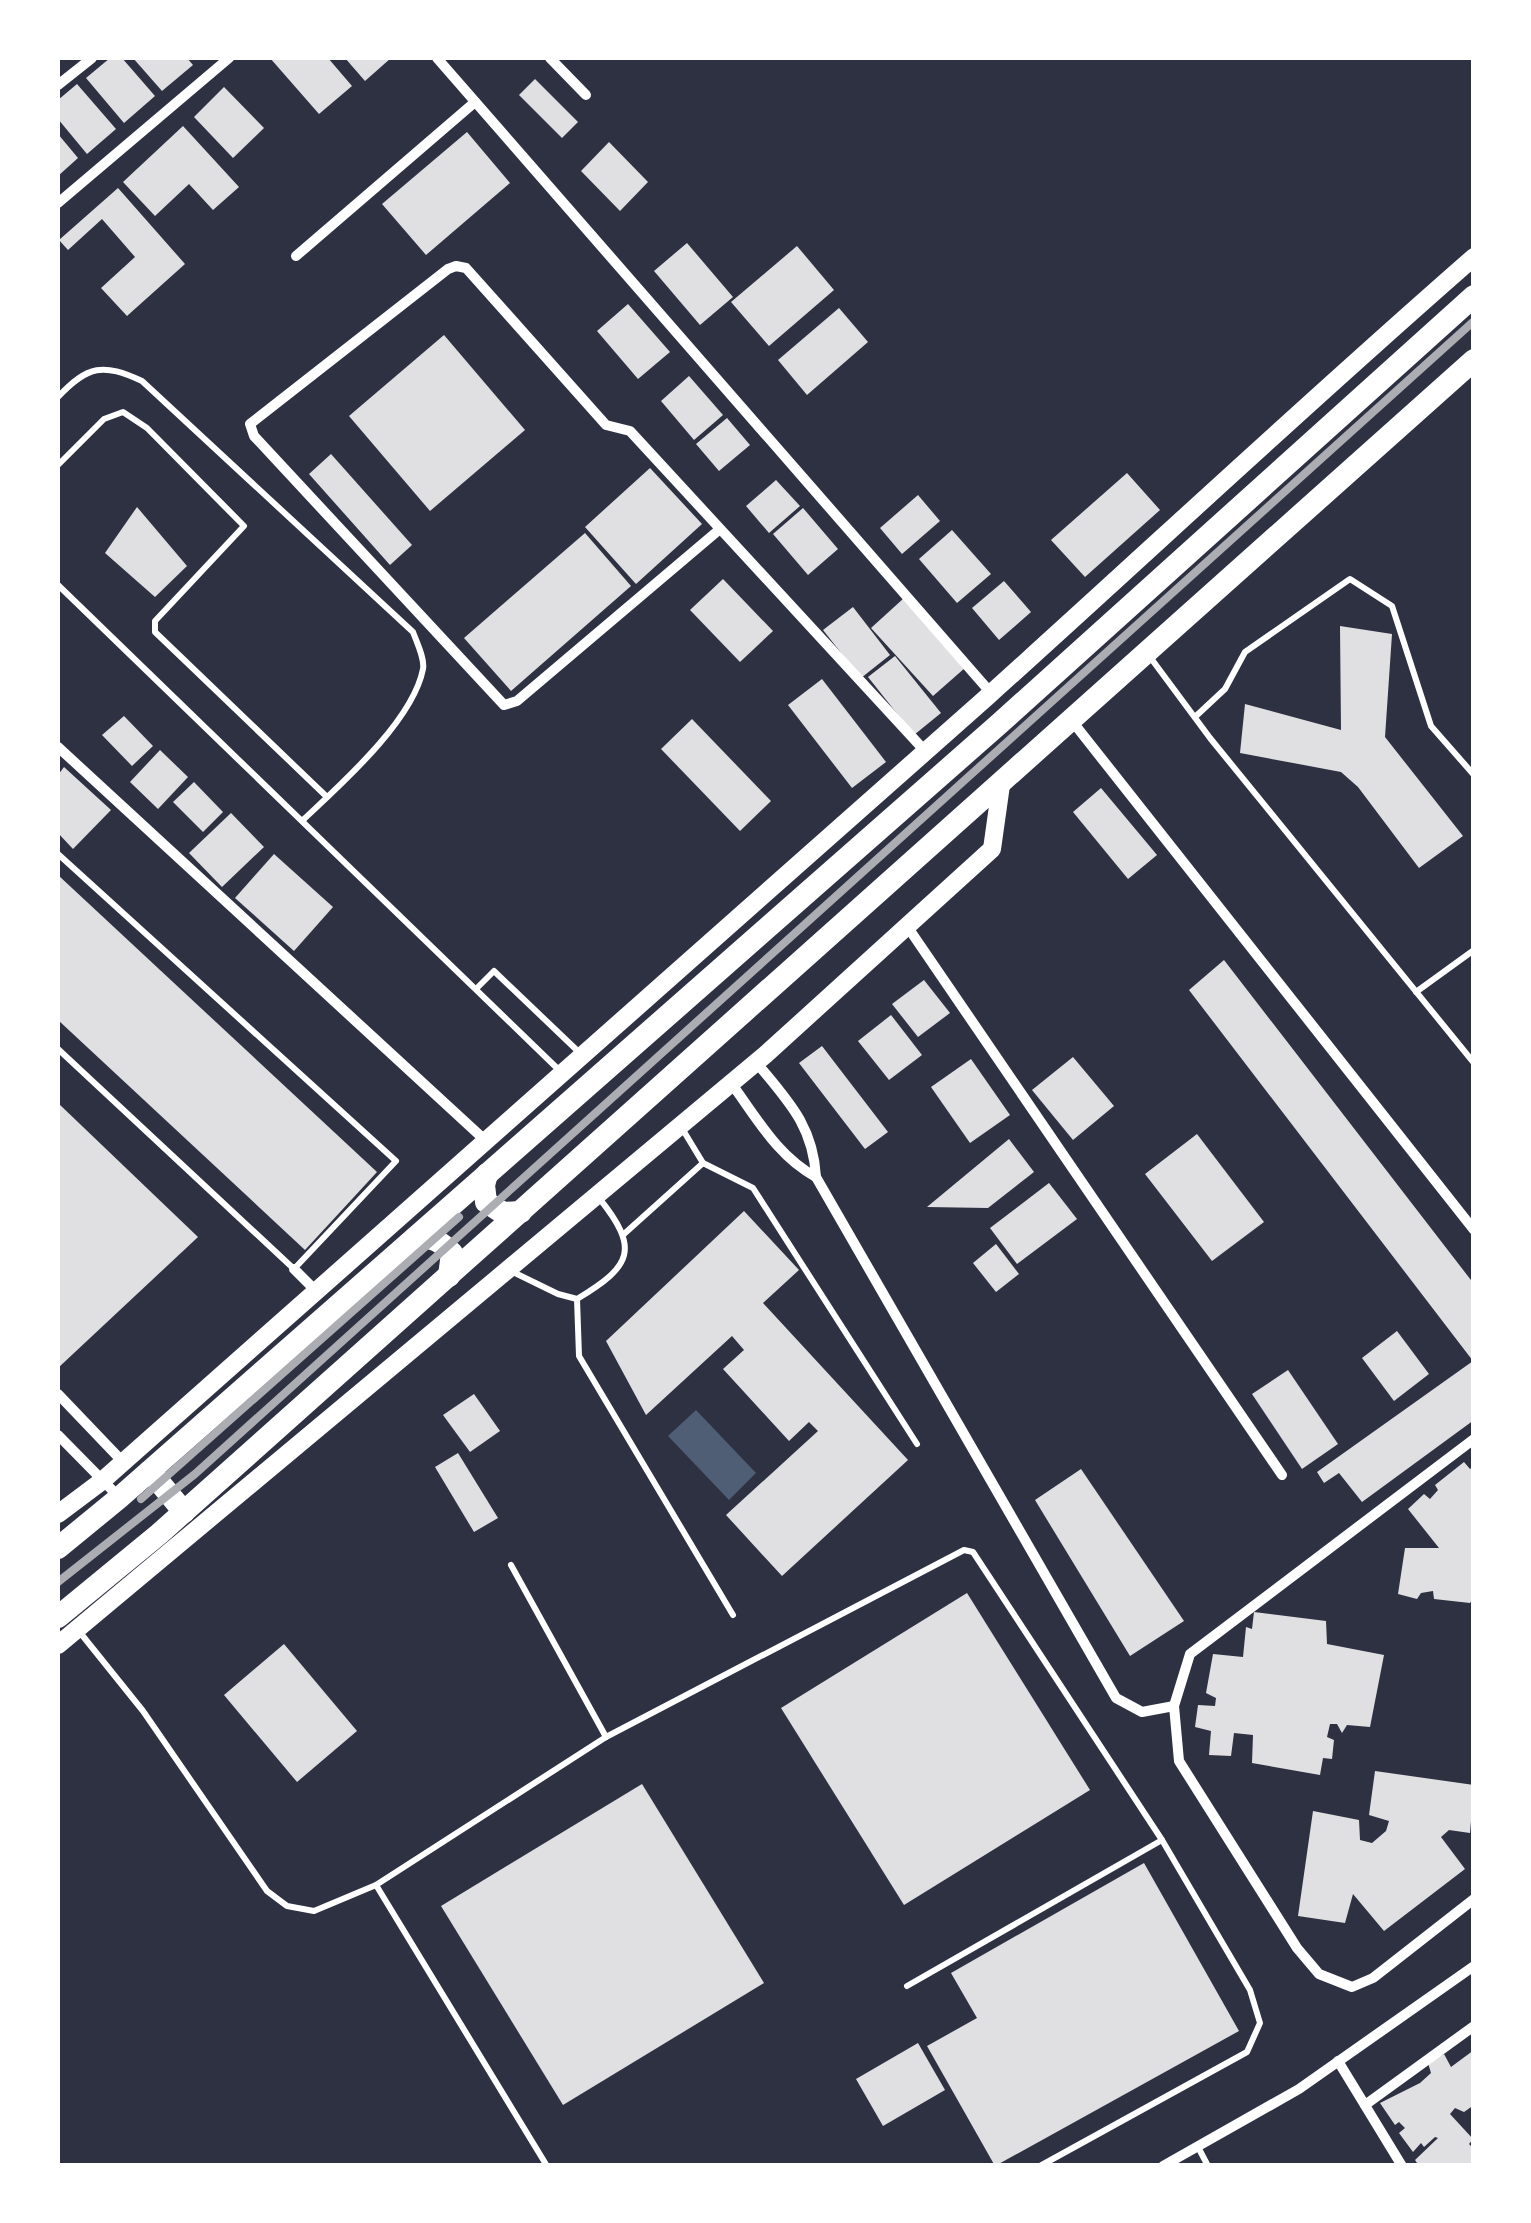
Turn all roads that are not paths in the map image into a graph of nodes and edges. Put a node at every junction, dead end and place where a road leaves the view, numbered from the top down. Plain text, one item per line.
1 (92, 58) edge
2 (229, 58) edge
3 (437, 58) edge
4 (550, 58) edge
5 (58, 85) edge
6 (586, 96) dead end
7 (475, 102) junction
8 (58, 204) edge
9 (296, 256) dead end
10 (1474, 258) edge
11 (1474, 296) edge
12 (1474, 360) edge
13 (58, 397) edge
14 (58, 465) edge
15 (720, 529) junction
16 (58, 585) edge
17 (1148, 653) junction
18 (991, 693) junction
19 (1195, 718) junction
20 (1072, 721) junction
21 (58, 747) edge
22 (926, 752) junction
23 (1474, 775) edge
24 (1001, 785) junction
25 (327, 797) junction
26 (303, 820) junction
27 (58, 854) edge
28 (907, 926) junction
29 (1474, 950) edge
30 (476, 989) junction
31 (1416, 992) junction
32 (58, 1049) edge
33 (584, 1057) junction
34 (756, 1062) junction
35 (1474, 1063) edge
36 (564, 1075) junction
37 (730, 1083) junction
38 (531, 1120) junction
39 (680, 1124) junction
40 (487, 1142) junction
41 (703, 1164) junction
42 (488, 1174) junction
43 (816, 1178) junction
44 (599, 1196) junction
45 (521, 1212) junction
46 (1474, 1230) edge
47 (624, 1234) junction
48 (414, 1238) junction
49 (294, 1270) junction
50 (510, 1270) junction
51 (449, 1276) junction
52 (317, 1292) junction
53 (578, 1299) junction
54 (58, 1394) edge
55 (58, 1435) edge
56 (1474, 1438) edge
57 (916, 1444) dead end
58 (124, 1462) junction
59 (150, 1470) junction
60 (1282, 1476) dead end
61 (102, 1481) junction
62 (119, 1498) junction
63 (184, 1512) junction
64 (58, 1514) edge
65 (58, 1548) edge
66 (511, 1565) dead end
67 (734, 1615) dead end
68 (67, 1623) edge
69 (58, 1645) edge
70 (1174, 1706) junction
71 (606, 1737) junction
72 (1162, 1840) junction
73 (376, 1885) junction
74 (1474, 1900) edge
75 (1474, 1966) edge
76 (908, 1986) dead end
77 (1474, 2026) edge
78 (1338, 2061) junction
79 (1364, 2105) junction
80 (1198, 2146) junction
81 (547, 2166) edge
82 (1040, 2166) edge
83 (1163, 2166) edge
84 (1208, 2166) edge
85 (1402, 2166) edge

1 - 5 street
2 - 8 street
3 - 7 street
4 - 6 street
7 - 9 street
7 - 18 street
10 - 18 street
11 - 38 main road
12 - 17 main road
13 - 25 lane
14 - 25 lane
15 - 15 street
15 - 22 street
16 - 26 lane
17 - 19 lane
17 - 20 main road
18 - 22 street
19 - 23 lane
19 - 31 lane
20 - 24 main road
20 - 46 street
21 - 40 street
22 - 33 street
24 - 28 street
24 - 45 main road
25 - 26 lane
26 - 30 lane
27 - 49 lane
28 - 34 street
28 - 60 street
29 - 31 lane
30 - 33 lane
30 - 36 lane
31 - 35 lane
32 - 49 lane
33 - 36 street
34 - 37 street
34 - 43 street
36 - 38 street
37 - 39 street
37 - 43 street
38 - 40 street
38 - 42 main road
39 - 41 lane
39 - 44 street
40 - 52 street
41 - 47 lane
41 - 57 lane
42 - 45 main road
42 - 48 main road
43 - 70 street
44 - 47 lane
44 - 50 street
45 - 51 main road
47 - 53 lane
48 - 51 main road
48 - 59 main road
49 - 52 street
50 - 53 lane
50 - 68 street
51 - 63 main road
52 - 58 street
53 - 67 lane
54 - 58 street
55 - 61 street
56 - 70 street
58 - 61 street
59 - 62 main road
59 - 63 main road
61 - 62 street
61 - 64 street
62 - 65 main road
63 - 68 main road
66 - 71 lane
68 - 69 street
68 - 73 lane
70 - 74 street
71 - 72 lane
71 - 73 lane
72 - 76 lane
72 - 82 lane
73 - 81 lane
75 - 78 street
77 - 79 street
78 - 79 street
78 - 80 street
79 - 85 street
80 - 83 street
80 - 84 lane

